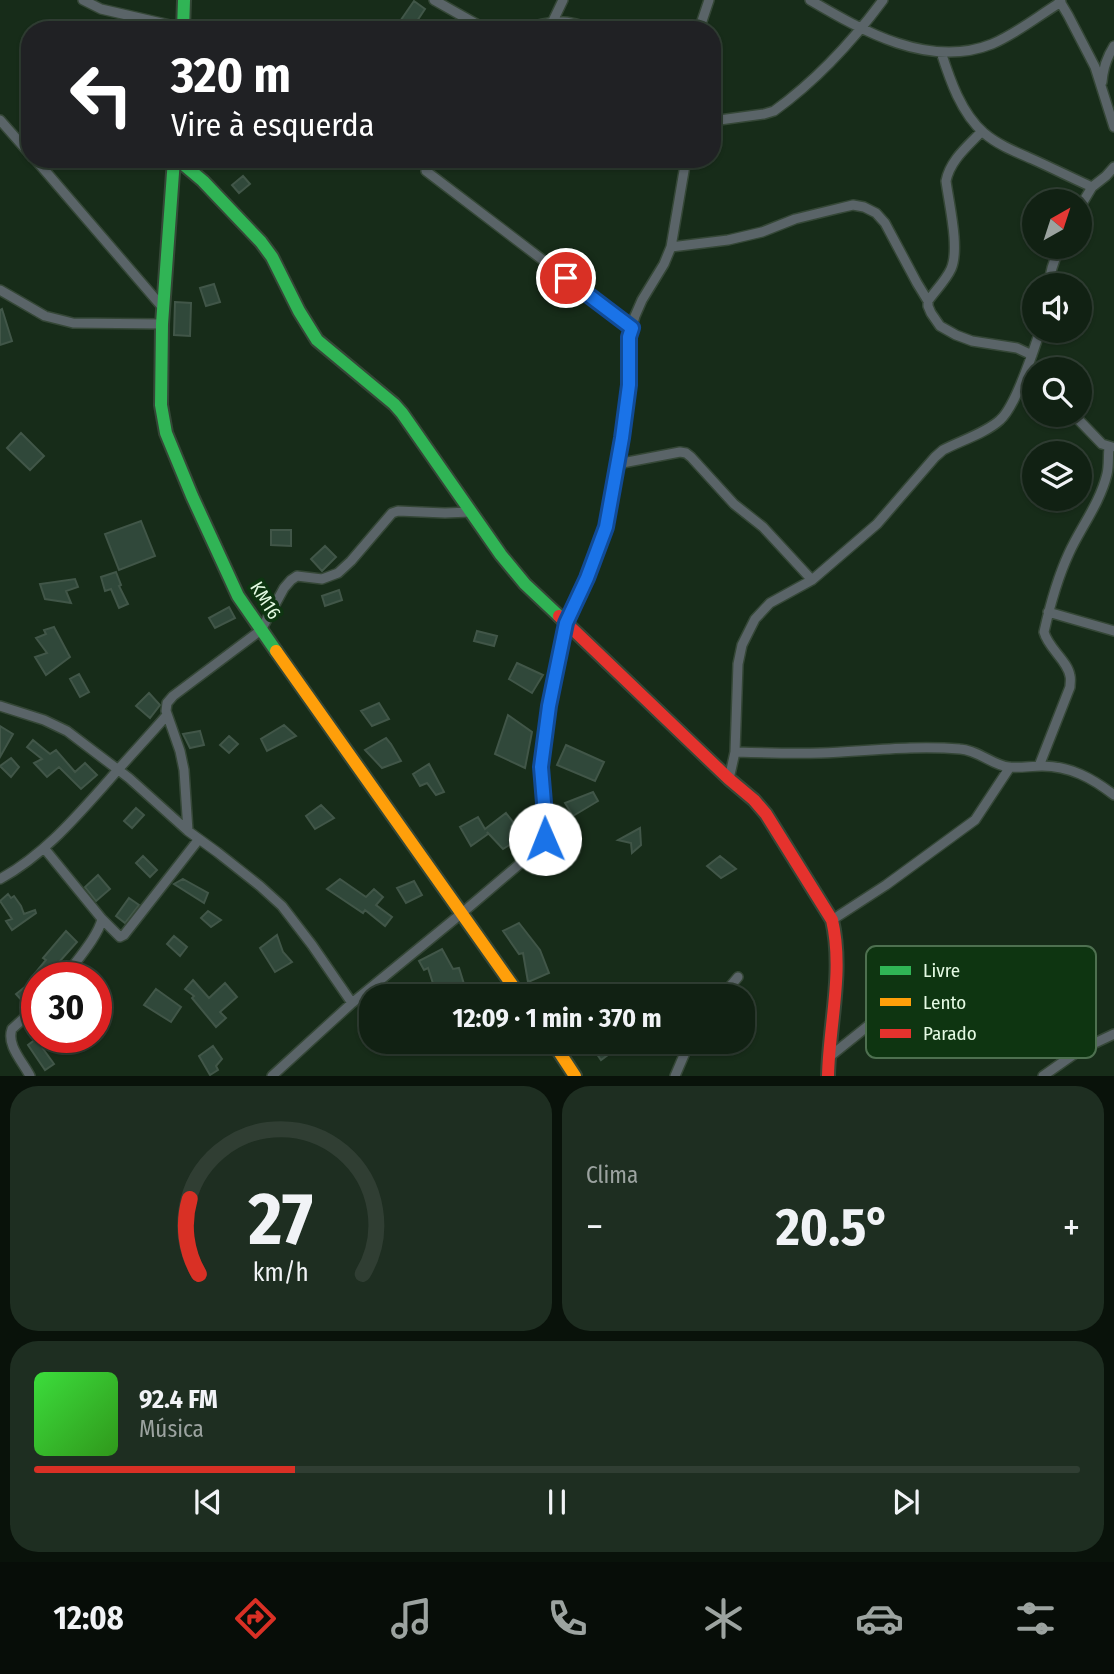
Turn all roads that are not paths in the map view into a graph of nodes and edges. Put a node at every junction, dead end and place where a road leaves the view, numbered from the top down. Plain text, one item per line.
1 (83, 0) edge
2 (184, 0) edge
3 (434, 0) edge
4 (564, 0) edge
5 (709, 0) edge
6 (810, 0) edge
7 (883, 0) edge
8 (1060, 1) edge
9 (150, 21) edge
10 (183, 21) edge
11 (471, 21) edge
12 (553, 21) joint
13 (569, 21) edge
14 (702, 21) edge
15 (861, 29) junction
16 (1114, 46) edge
17 (941, 52) junction
18 (1102, 84) junction
19 (0, 120) edge
20 (721, 120) edge
21 (1114, 127) edge
22 (982, 131) junction
23 (21, 144) edge
24 (1114, 167) edge
25 (42, 168) edge
26 (175, 168) edge
27 (187, 168) edge
28 (684, 168) edge
29 (426, 172) dead end
30 (1092, 187) joint
31 (671, 247) junction
32 (0, 290) edge
33 (928, 301) junction
34 (164, 309) junction
35 (162, 324) junction
36 (632, 328) junction
37 (1036, 343) edge
38 (1032, 355) joint
39 (1022, 386) edge
40 (1086, 427) edge
41 (1111, 447) edge
42 (617, 464) junction
43 (470, 512) junction
44 (812, 580) junction
45 (1048, 612) junction
46 (566, 623) junction
47 (261, 630) junction
48 (1114, 631) edge
49 (0, 706) edge
50 (167, 715) junction
51 (735, 752) junction
52 (1039, 766) junction
53 (1010, 767) junction
54 (118, 770) junction
55 (729, 779) junction
56 (1114, 795) edge
57 (188, 831) junction
58 (198, 839) junction
59 (44, 848) junction
60 (0, 878) edge
61 (463, 913) junction
62 (102, 919) junction
63 (832, 920) junction
64 (75, 962) edge
65 (738, 977) dead end
66 (512, 984) edge
67 (732, 984) edge
68 (352, 1003) junction
69 (21, 1021) edge
70 (866, 1027) edge
71 (1114, 1034) edge
72 (1096, 1041) edge
73 (561, 1054) edge
74 (684, 1054) edge
75 (828, 1058) junction
76 (1069, 1058) edge
77 (30, 1076) edge
78 (272, 1076) edge
79 (575, 1076) edge
80 (675, 1076) edge
81 (828, 1076) edge
82 (1043, 1076) edge

1 - 9 street
2 - 10 street
3 - 11 street
4 - 12 street
5 - 14 street
6 - 15 street
7 - 15 street
8 - 17 street
8 - 18 street
12 - 13 street
15 - 17 street
15 - 20 street
16 - 18 street
17 - 22 street
18 - 21 street
19 - 23 street
22 - 30 street
22 - 33 street
24 - 30 street
25 - 34 street
26 - 34 street, KM16
27 - 43 street
28 - 31 street
29 - 36 street
31 - 33 street
31 - 36 street
32 - 35 street
33 - 38 street
34 - 35 street, KM16
35 - 47 street, KM16
36 - 42 street
37 - 38 street
39 - 44 street
40 - 41 street
41 - 45 street
42 - 44 street
42 - 46 street
43 - 46 street
43 - 47 street
44 - 51 street
45 - 48 street
45 - 52 street
46 - 55 street
46 - 61 street
47 - 50 street
47 - 61 street, KM16
49 - 54 street
50 - 54 street
50 - 57 street
51 - 53 street
51 - 55 street
52 - 53 street
52 - 56 street
53 - 63 street
54 - 57 street
54 - 59 street
55 - 63 street
57 - 58 street
58 - 62 street
58 - 68 street
59 - 60 street
59 - 62 street
61 - 66 street, KM16
61 - 68 street
62 - 64 street
63 - 75 street
65 - 67 street
68 - 78 street
69 - 77 street
70 - 75 street
71 - 72 street
73 - 79 street
74 - 80 street
75 - 81 street
76 - 82 street

